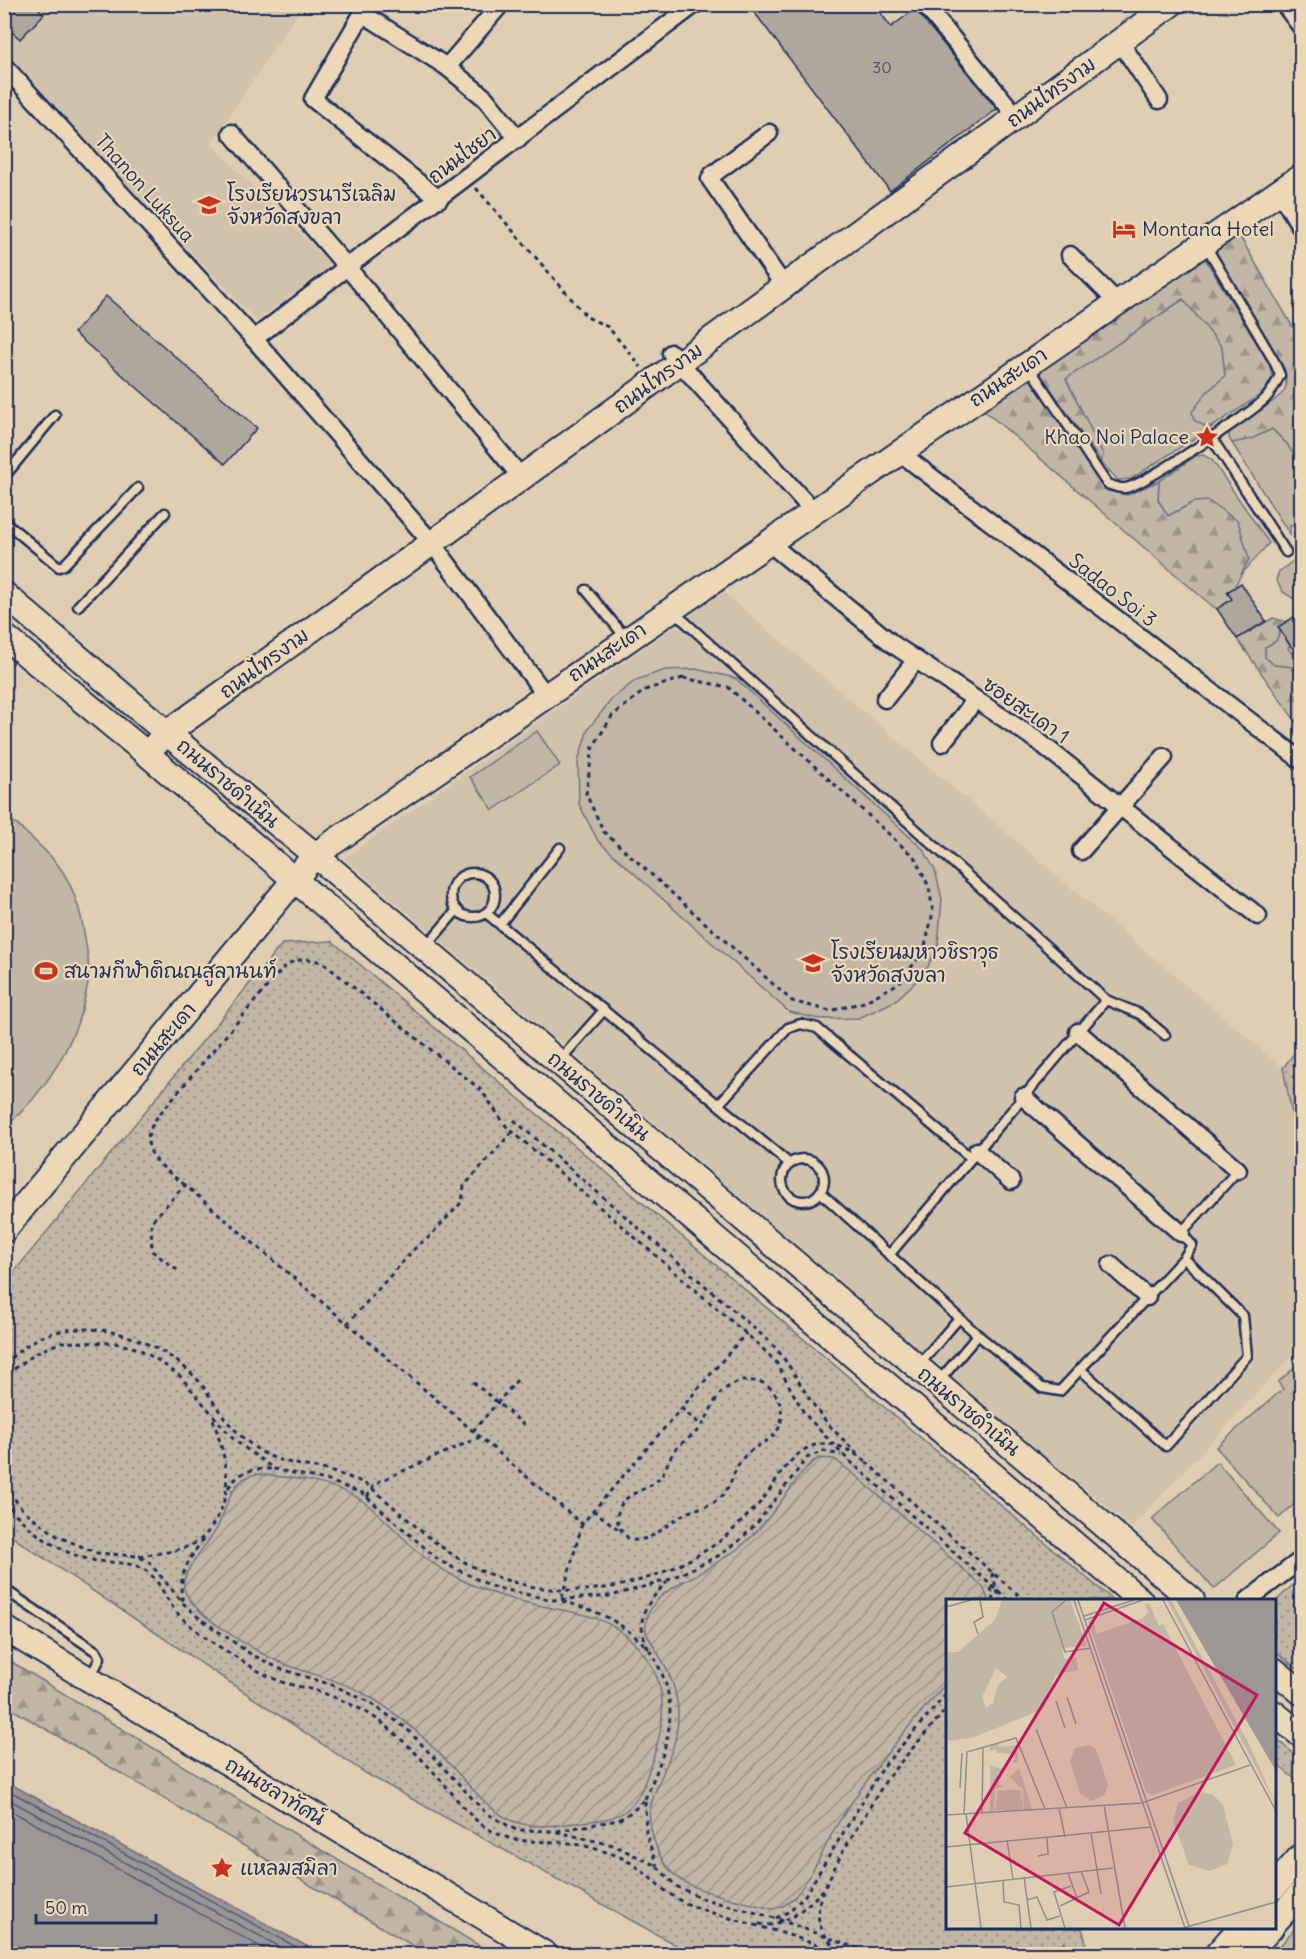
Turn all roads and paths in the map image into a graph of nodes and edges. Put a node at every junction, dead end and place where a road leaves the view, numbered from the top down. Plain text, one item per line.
1 (501, 4) edge
2 (695, 4) edge
3 (924, 4) edge
4 (1171, 4) edge
5 (1284, 4) edge
6 (365, 9) edge
7 (1302, 28) edge
8 (1120, 42) junction
9 (4, 66) edge
10 (447, 67) junction
11 (1159, 100) dead end
12 (1017, 117) junction
13 (231, 133) dead end
14 (770, 133) dead end
15 (518, 139) junction
16 (1302, 176) edge
17 (467, 178) junction
18 (1279, 191) junction
19 (439, 199) junction
20 (1302, 229) edge
21 (1203, 243) junction
22 (1070, 255) dead end
23 (347, 267) junction
24 (784, 286) junction
25 (1117, 302) junction
26 (254, 339) junction
27 (675, 358) junction
28 (1027, 364) junction
29 (653, 381) junction
30 (55, 415) dead end
31 (1211, 437) junction
32 (899, 452) junction
33 (4, 477) edge
34 (521, 477) junction
35 (138, 488) dead end
36 (813, 511) junction
37 (165, 513) dead end
38 (4, 521) edge
39 (768, 542) junction
40 (432, 543) junction
41 (1286, 552) dead end
42 (586, 590) dead end
43 (4, 594) edge
44 (78, 606) dead end
45 (671, 608) junction
46 (4, 636) edge
47 (626, 639) junction
48 (916, 660) junction
49 (728, 687) joint
50 (545, 694) junction
51 (885, 699) dead end
52 (975, 699) junction
53 (167, 733) junction
54 (942, 743) dead end
55 (147, 754) junction
56 (1164, 757) dead end
57 (1302, 761) edge
58 (1120, 808) junction
59 (560, 848) dead end
60 (1081, 851) dead end
61 (315, 855) junction
62 (294, 880) junction
63 (456, 910) junction
64 (486, 913) junction
65 (1258, 916) dead end
66 (500, 924) junction
67 (424, 949) junction
68 (1106, 999) junction
69 (604, 1010) junction
70 (1078, 1032) junction
71 (1166, 1035) dead end
72 (558, 1062) junction
73 (1023, 1097) junction
74 (719, 1104) junction
75 (514, 1120) dead end
76 (513, 1132) junction
77 (974, 1155) junction
78 (790, 1164) junction
79 (1238, 1170) joint
80 (1011, 1181) dead end
81 (185, 1185) junction
82 (820, 1192) junction
83 (4, 1230) edge
84 (1181, 1233) junction
85 (889, 1255) junction
86 (1184, 1258) junction
87 (1111, 1265) dead end
88 (177, 1270) dead end
89 (1146, 1297) junction
90 (959, 1318) junction
91 (347, 1324) junction
92 (746, 1333) junction
93 (978, 1335) junction
94 (4, 1364) edge
95 (918, 1367) junction
96 (1080, 1369) junction
97 (517, 1380) dead end
98 (473, 1382) dead end
99 (937, 1383) junction
100 (4, 1384) edge
101 (681, 1408) junction
102 (212, 1416) junction
103 (524, 1425) dead end
104 (701, 1425) junction
105 (473, 1431) junction
106 (480, 1437) junction
107 (843, 1455) junction
108 (866, 1461) junction
109 (274, 1469) junction
110 (4, 1484) edge
111 (227, 1490) junction
112 (367, 1497) junction
113 (4, 1500) edge
114 (593, 1510) junction
115 (582, 1524) junction
116 (620, 1530) junction
117 (209, 1531) junction
118 (137, 1556) junction
119 (1302, 1559) edge
120 (991, 1571) junction
121 (668, 1580) junction
122 (990, 1586) junction
123 (4, 1589) edge
124 (993, 1599) edge
125 (1000, 1599) edge
126 (1007, 1599) edge
127 (1023, 1599) edge
128 (1139, 1599) edge
129 (1191, 1599) edge
130 (1249, 1599) edge
131 (561, 1601) junction
132 (183, 1603) junction
133 (4, 1628) edge
134 (648, 1648) junction
135 (1276, 1671) edge
136 (90, 1678) junction
137 (1302, 1693) edge
138 (946, 1694) edge
139 (946, 1709) edge
140 (1276, 1714) edge
141 (1302, 1736) edge
142 (645, 1799) junction
143 (553, 1831) junction
144 (1302, 1855) edge
145 (657, 1866) junction
146 (1276, 1886) edge
147 (824, 1889) junction
148 (1302, 1892) edge
149 (775, 1918) junction
150 (1276, 1922) edge
151 (752, 1924) junction
152 (1239, 1929) edge
153 (1270, 1929) edge
154 (545, 1954) edge
155 (840, 1954) edge
156 (872, 1954) edge
157 (1217, 1954) edge
158 (1247, 1954) edge

1 - 10 street
2 - 15 street, ถนนไชยา
3 - 12 street
4 - 8 street, ถนนไทรงาม
5 - 7 street
6 - 10 street
6 - 19 street
8 - 11 street
8 - 12 street, ถนนไทรงาม
9 - 26 street, Thanon Luksua
10 - 15 street
12 - 24 street, ถนนไทรงาม
13 - 23 street
14 - 24 street
15 - 17 street, ถนนไชยา
16 - 18 street, ถนนสะเดา
17 - 19 street, ถนนไชยา
17 - 29 path
18 - 20 street
18 - 21 street, ถนนสะเดา
19 - 23 street, ถนนไชยา
21 - 25 street, ถนนสะเดา
21 - 31 lane
22 - 25 street
23 - 26 street, ถนนไชยา
23 - 34 street
24 - 27 street, ถนนไทรงาม
25 - 28 street, ถนนสะเดา
26 - 40 street, Thanon Luksua
27 - 29 street, ถนนไทรงาม
27 - 36 street
28 - 31 lane
28 - 32 street, ถนนสะเดา
29 - 34 street, ถนนไทรงาม
30 - 33 lane
31 - 41 lane
32 - 36 street, ถนนสะเดา
32 - 57 street, Sadao Soi 3
34 - 40 street, ถนนไทรงาม
35 - 38 lane
36 - 39 street, ถนนสะเดา
37 - 44 lane
39 - 45 street, ถนนสะเดา
39 - 48 street, ซอยสะเดา 1
40 - 50 street, Thanon Luksua
40 - 53 street, ถนนไทรงาม
42 - 47 lane
43 - 53 street, ถนนราชดำเนิน
45 - 47 street, ถนนสะเดา
45 - 68 lane
46 - 55 street, ถนนราชดำเนิน
47 - 50 street, ถนนสะเดา
48 - 51 street
48 - 52 street, ซอยสะเดา 1
49 - 49 path
50 - 61 street, ถนนสะเดา
52 - 54 street
52 - 58 street, ซอยสะเดา 1
53 - 55 street, ถนนไทรงาม
53 - 61 street, ถนนราชดำเนิน
55 - 62 street, ถนนราชดำเนิน
56 - 58 street
58 - 60 street
58 - 65 street, ซอยสะเดา 1
59 - 66 lane
61 - 62 street, ถนนสะเดา
61 - 67 street, ถนนราชดำเนิน
62 - 83 street, ถนนสะเดา
62 - 128 street, ถนนราชดำเนิน
63 - 64 lane
63 - 64 lane
63 - 67 lane
64 - 66 lane
66 - 69 lane
67 - 72 street, ถนนราชดำเนิน
68 - 70 lane
68 - 71 lane
69 - 72 lane
69 - 74 lane
70 - 73 lane
70 - 79 street
72 - 95 street, ถนนราชดำเนิน
73 - 77 lane
73 - 84 street
74 - 77 lane
74 - 78 lane
75 - 108 path
76 - 81 path
76 - 91 path
76 - 92 path
77 - 80 street
77 - 85 lane
78 - 82 lane
78 - 82 lane
79 - 84 lane
81 - 88 path
81 - 91 path
82 - 85 lane
84 - 86 lane
85 - 90 lane
86 - 89 lane
86 - 96 lane
87 - 89 street
89 - 96 lane
90 - 93 lane
90 - 95 lane
91 - 105 path
92 - 101 path
92 - 107 path
93 - 96 lane
93 - 99 lane
94 - 108 path
95 - 99 street, ถนนราชดำเนิน
97 - 105 path
98 - 103 path
99 - 129 street, ถนนราชดำเนิน
100 - 102 path
101 - 104 path
101 - 114 path
102 - 109 path
102 - 111 path
104 - 116 path
104 - 116 path
105 - 106 path
106 - 112 path
106 - 115 path
107 - 121 path
107 - 122 path
108 - 120 path
109 - 111 path
109 - 112 path
110 - 118 path
111 - 117 path
112 - 131 path
113 - 151 path
114 - 115 path
114 - 116 path
115 - 131 path
117 - 118 path
117 - 132 path
118 - 132 path
119 - 130 street
120 - 125 path
120 - 127 path
121 - 131 path
121 - 134 path
122 - 124 path
122 - 126 path
123 - 136 lane
131 - 134 path
132 - 143 path
133 - 136 street, ถนนชลาทัศน์
134 - 142 path
135 - 137 street
136 - 154 street, ถนนชลาทัศน์
138 - 149 path
139 - 147 path
140 - 141 street
142 - 143 path
142 - 145 path
143 - 145 path
144 - 146 street
145 - 149 path
147 - 151 path
147 - 155 path
148 - 150 street
149 - 156 path
151 - 155 path
152 - 157 street
153 - 158 street

